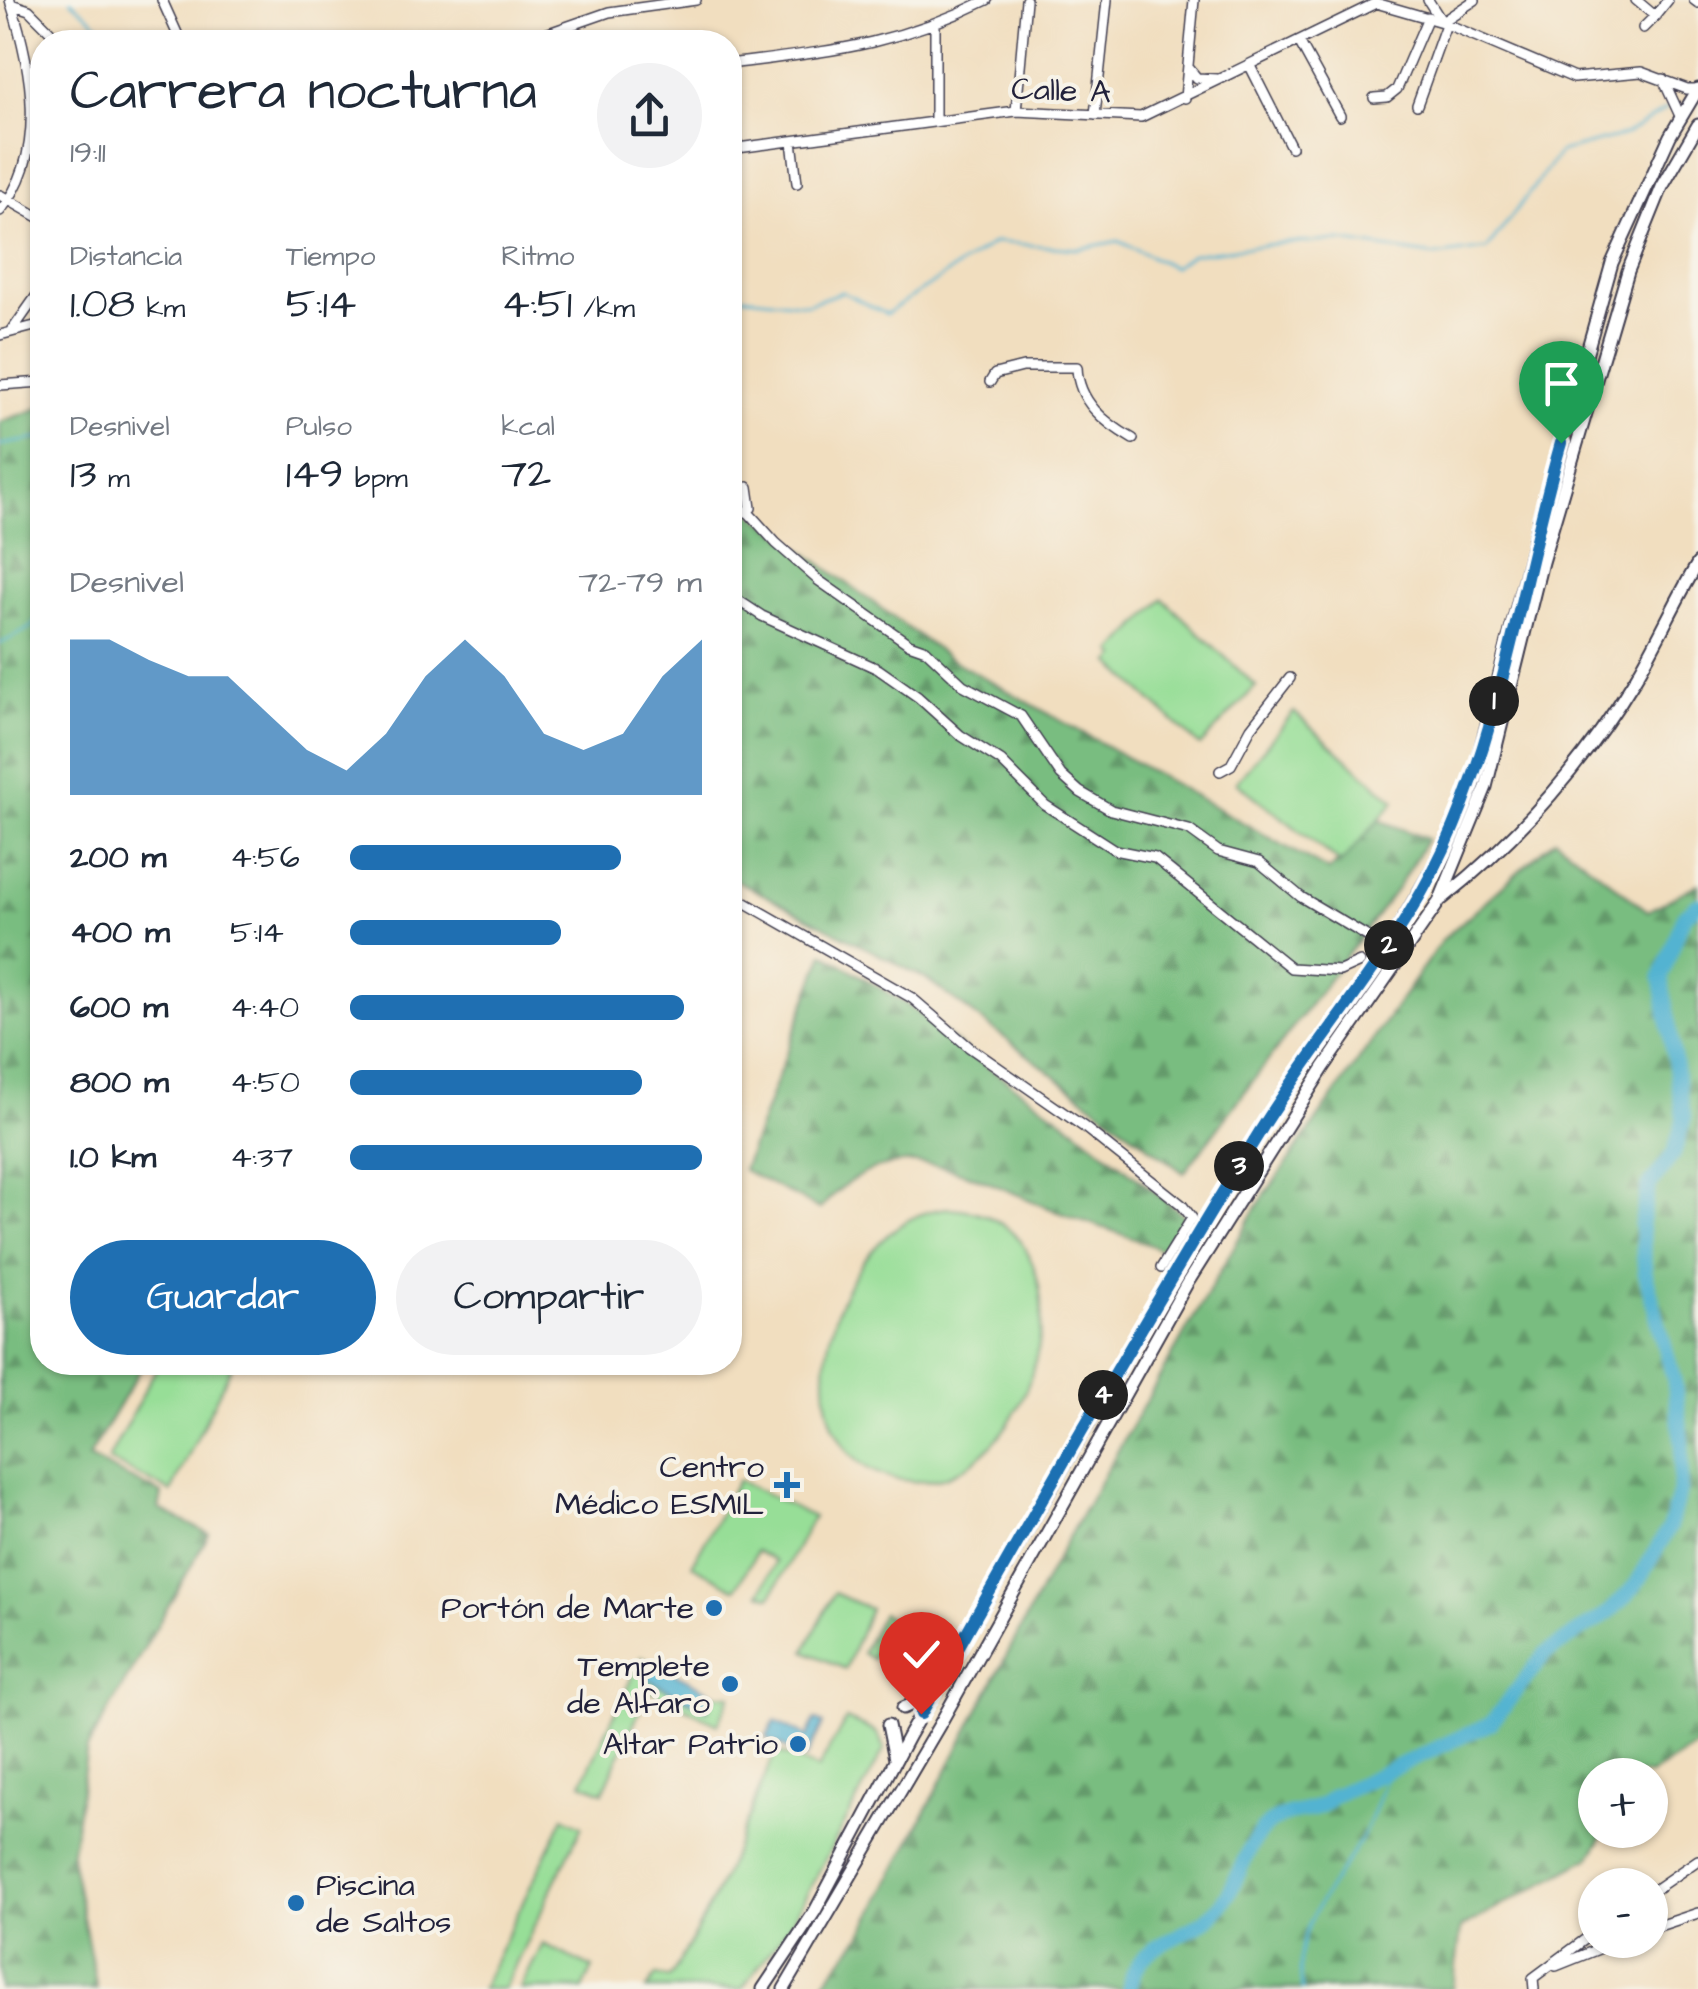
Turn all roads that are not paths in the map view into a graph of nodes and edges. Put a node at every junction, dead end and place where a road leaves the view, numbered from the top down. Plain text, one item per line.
1 (162, 0) edge
2 (696, 0) edge
3 (987, 0) edge
4 (1026, 0) edge
5 (1107, 0) edge
6 (1194, 0) edge
7 (1428, 0) edge
8 (1475, 0) edge
9 (1636, 0) edge
10 (1668, 0) edge
11 (10, 2) edge
12 (1655, 16) junction
13 (1428, 17) junction
14 (1444, 24) junction
15 (935, 26) junction
16 (1643, 28) dead end
17 (49, 30) edge
18 (176, 30) edge
19 (557, 30) edge
20 (1299, 41) junction
21 (742, 62) edge
22 (1187, 66) junction
23 (1250, 66) junction
24 (1661, 76) junction
25 (1224, 78) junction
26 (30, 87) edge
27 (1698, 89) edge
28 (1185, 98) junction
29 (1374, 98) dead end
30 (1418, 105) dead end
31 (1016, 111) junction
32 (30, 112) edge
33 (1095, 115) junction
34 (1340, 116) dead end
35 (1680, 118) junction
36 (936, 122) junction
37 (1698, 124) edge
38 (792, 141) junction
39 (742, 147) edge
40 (1291, 147) dead end
41 (797, 183) dead end
42 (5, 198) edge
43 (0, 210) edge
44 (30, 213) edge
45 (30, 305) edge
46 (30, 327) edge
47 (11, 332) junction
48 (0, 335) edge
49 (990, 382) dead end
50 (30, 383) edge
51 (0, 385) edge
52 (1132, 439) dead end
53 (748, 488) dead end
54 (742, 510) edge
55 (747, 511) junction
56 (1539, 520) junction
57 (1554, 524) junction
58 (1698, 563) edge
59 (742, 603) edge
60 (1290, 678) dead end
61 (1220, 770) dead end
62 (742, 900) edge
63 (1439, 902) junction
64 (1375, 941) dead end
65 (1360, 962) dead end
66 (1161, 1268) dead end
67 (930, 1697) junction
68 (903, 1708) dead end
69 (888, 1724) dead end
70 (895, 1761) junction
71 (1698, 1860) edge
72 (1668, 1881) edge
73 (1698, 1913) edge
74 (1668, 1923) edge
75 (1578, 1945) edge
76 (1578, 1957) edge
77 (1544, 1970) junction
78 (763, 1989) edge
79 (784, 1989) edge
80 (1534, 1989) edge

1 - 18 street
2 - 19 street
3 - 15 street
4 - 31 street
5 - 33 street
6 - 22 street
7 - 14 street
8 - 14 street
9 - 12 street
10 - 12 street
11 - 17 street
11 - 26 street
12 - 16 street
13 - 14 street
13 - 20 street, Calle A
13 - 29 street
14 - 24 street
14 - 30 street
15 - 21 street
15 - 36 street
20 - 23 street, Calle A
20 - 34 street
22 - 25 street
22 - 28 street
23 - 25 street, Calle A
23 - 40 street
24 - 27 street
24 - 35 street
25 - 28 street, Calle A
27 - 35 main road
28 - 33 street, Calle A
31 - 33 street, Calle A
31 - 36 street, Calle A
32 - 42 street
35 - 56 main road
36 - 38 street, Calle A
37 - 57 main road
38 - 39 street, Calle A
38 - 41 street
42 - 43 street
42 - 44 street
45 - 47 street
46 - 47 street
47 - 48 street
49 - 52 street
50 - 51 street
53 - 55 street
54 - 55 street
55 - 64 street
56 - 57 main road
56 - 67 main road
57 - 63 main road
58 - 63 main road
59 - 65 street
60 - 61 street
62 - 66 street
63 - 79 main road
67 - 68 main road
67 - 70 main road
69 - 70 main road
70 - 78 main road
71 - 72 street
73 - 74 street
75 - 77 street
76 - 77 street
77 - 80 street

